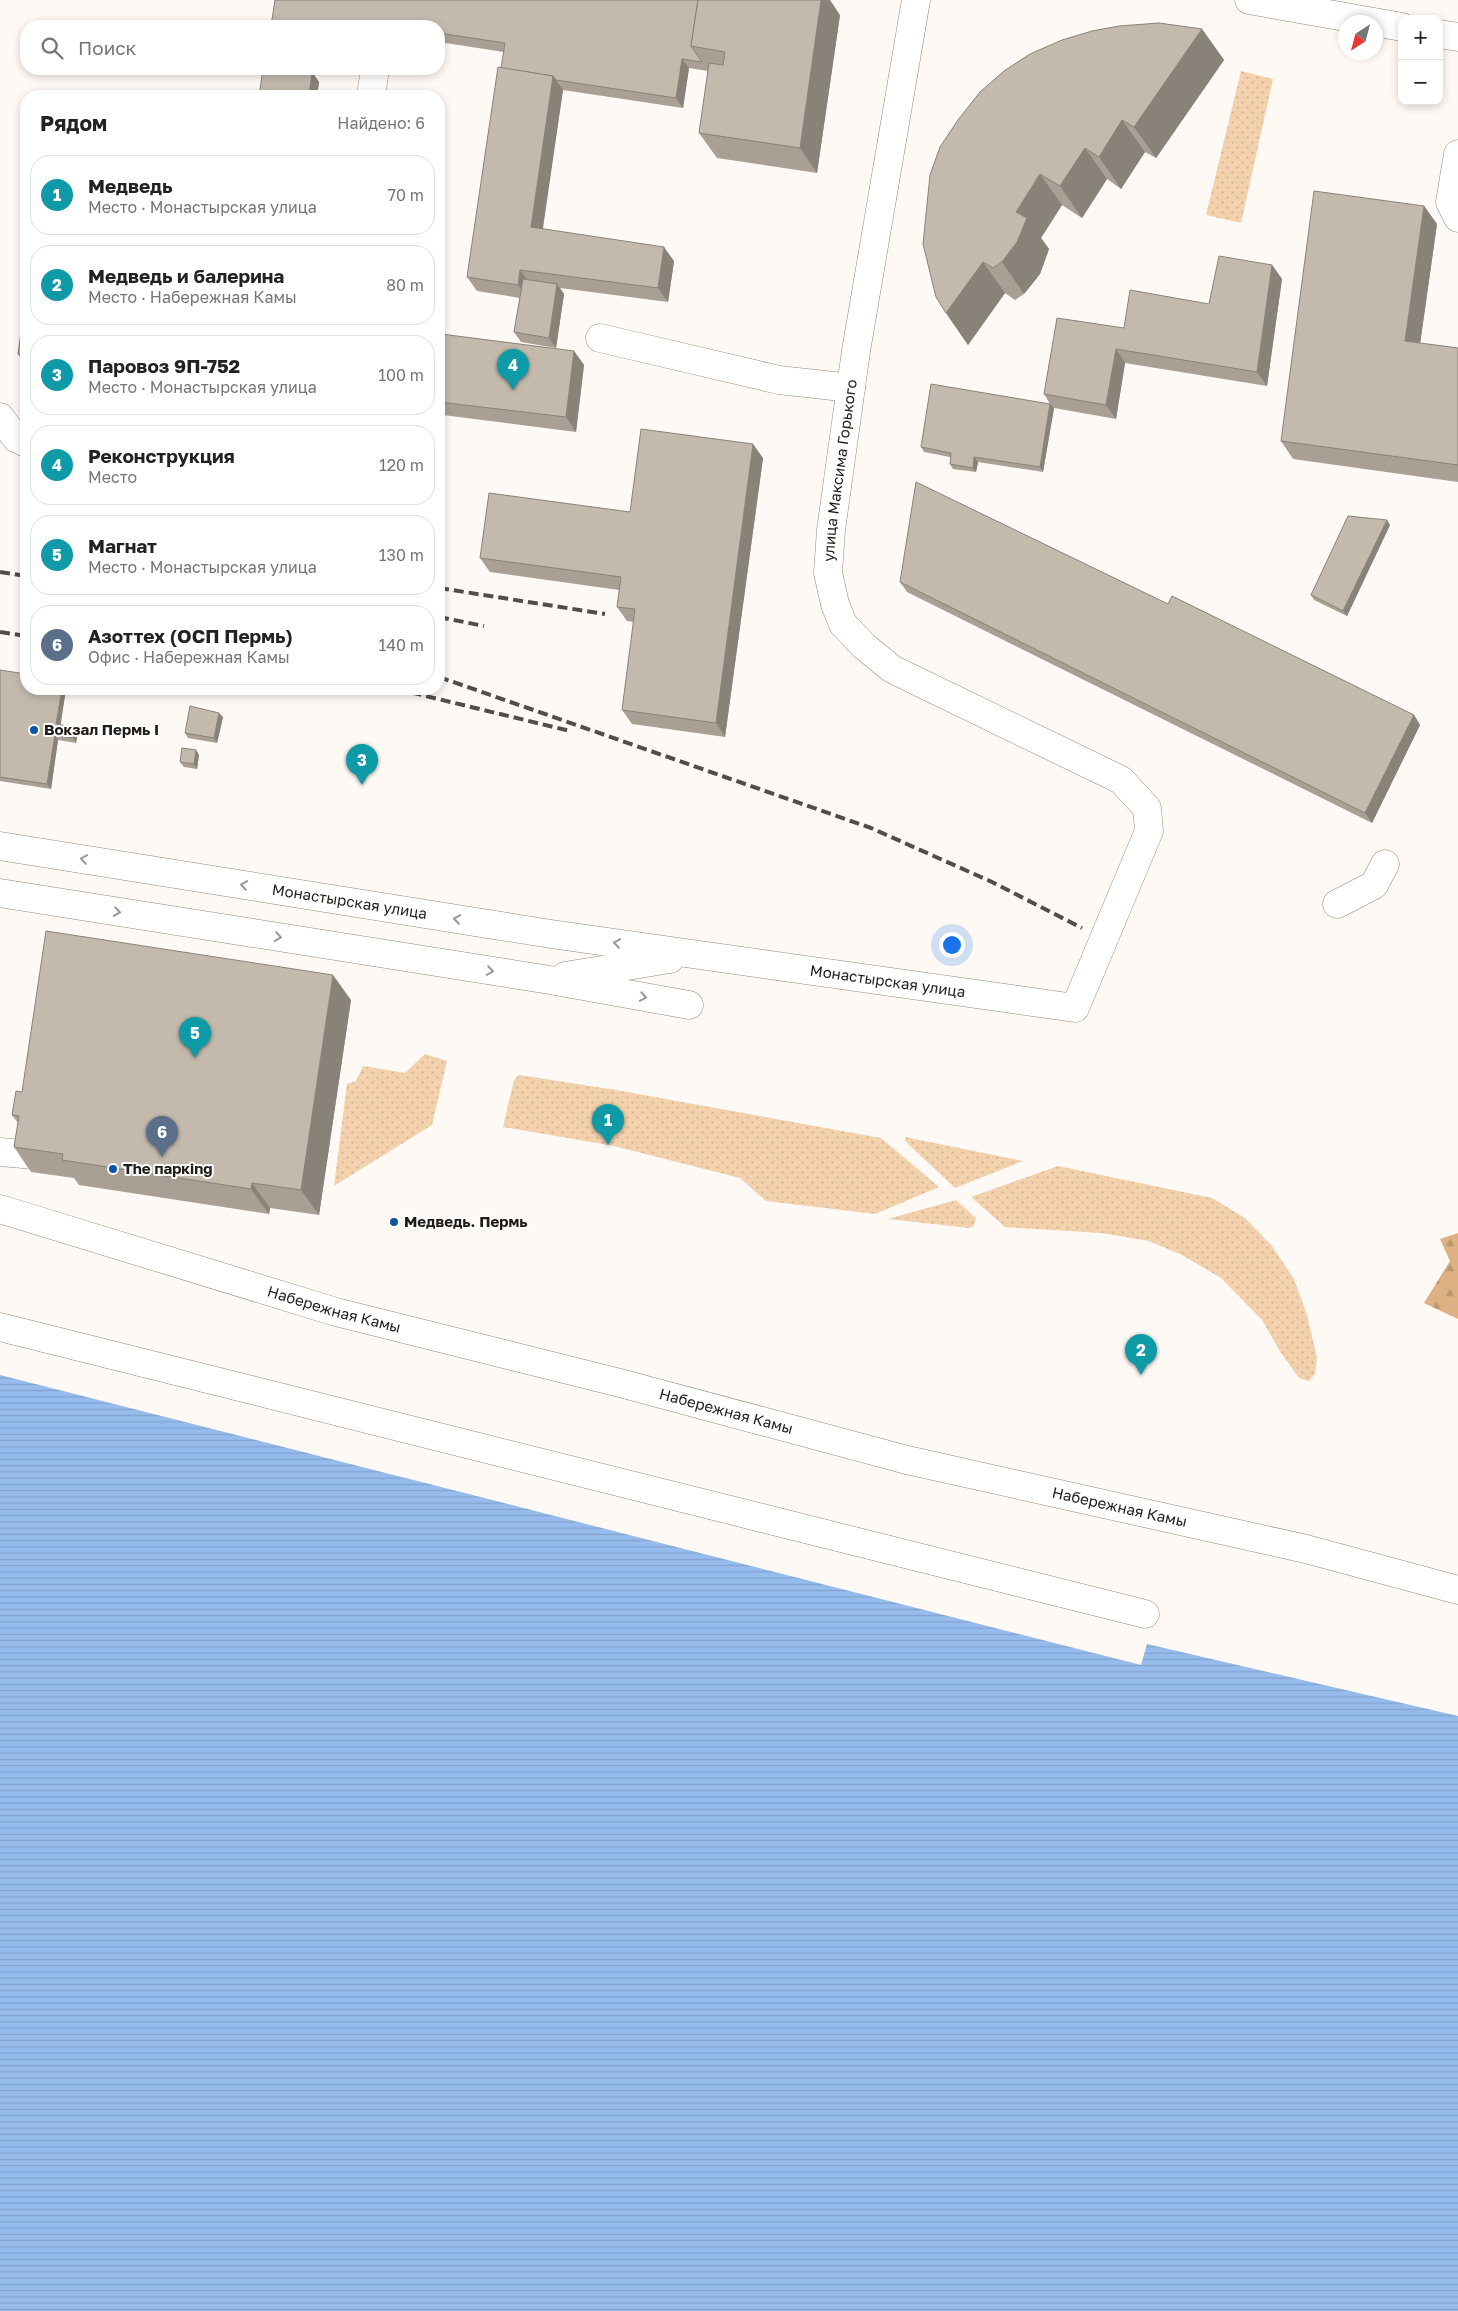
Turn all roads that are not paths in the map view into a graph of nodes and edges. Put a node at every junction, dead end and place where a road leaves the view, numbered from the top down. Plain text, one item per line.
1 (916, 0) edge
2 (1249, 0) edge
3 (1398, 26) edge
4 (1443, 35) edge
5 (1458, 37) edge
6 (374, 75) edge
7 (372, 90) edge
8 (1458, 154) edge
9 (1458, 218) edge
10 (600, 338) dead end
11 (851, 388) junction
12 (0, 417) edge
13 (20, 440) edge
14 (0, 846) edge
15 (1385, 864) dead end
16 (0, 893) edge
17 (1337, 904) dead end
18 (700, 954) junction
19 (544, 979) junction
20 (689, 1005) dead end
21 (1075, 1008) joint
22 (0, 1152) edge
23 (34, 1155) edge
24 (0, 1210) edge
25 (0, 1327) edge
26 (1458, 1590) edge
27 (1145, 1614) dead end

1 - 11 street, улица Максима Горького
2 - 3 street
4 - 5 street
6 - 7 street
8 - 9 street
10 - 11 street
11 - 21 street, улица Максима Горького
12 - 13 street
18 -> 14 street, Монастырская улица
15 - 17 street
16 -> 19 street, Монастырская улица
18 - 19 street, Монастырская улица
18 - 21 street, Монастырская улица
19 -> 20 street, Монастырская улица
22 - 23 street
24 - 26 street, Набережная Камы
25 - 27 street

